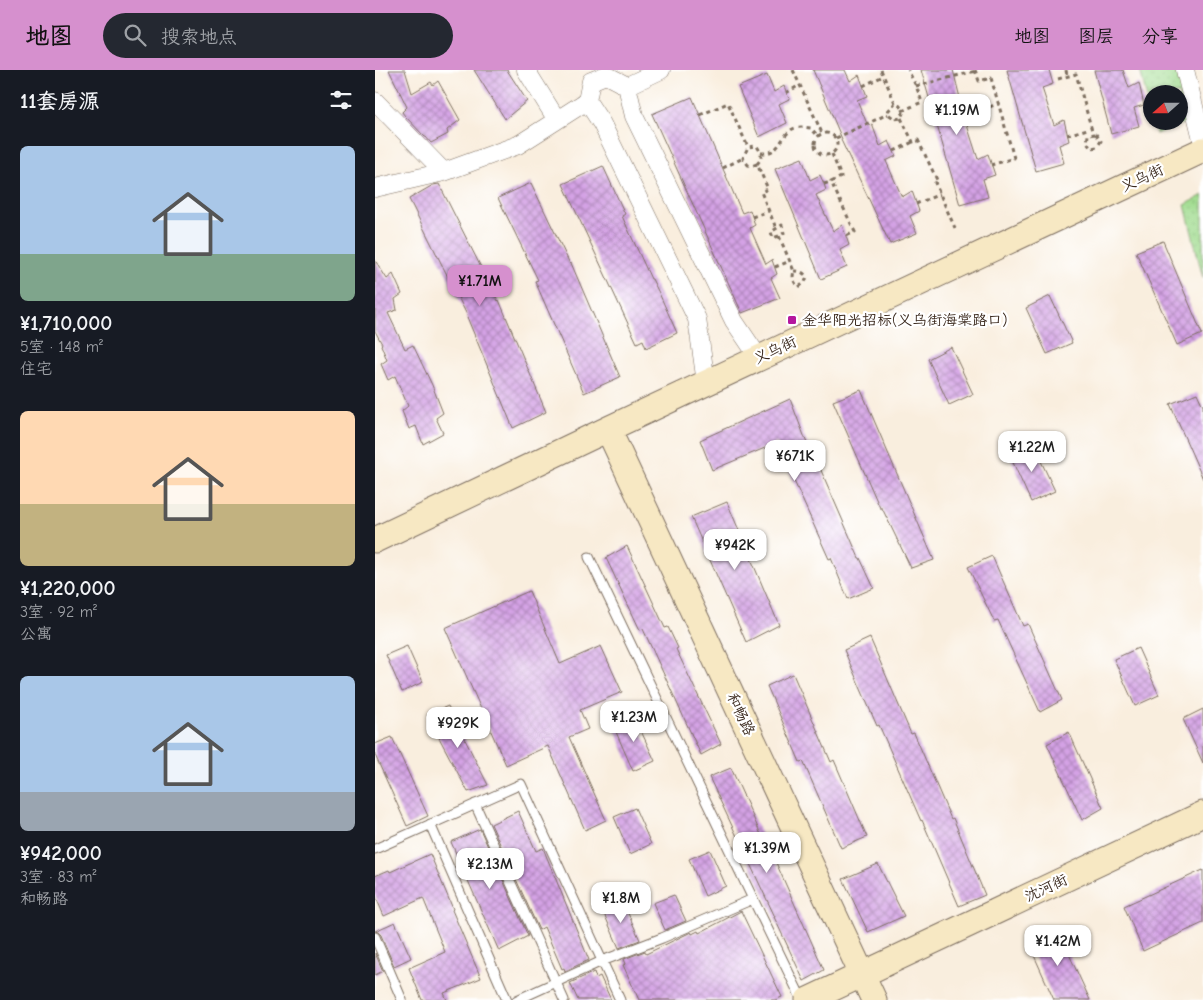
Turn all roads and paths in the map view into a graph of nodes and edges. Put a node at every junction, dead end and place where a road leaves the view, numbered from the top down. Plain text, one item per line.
1 (526, 70) edge
2 (661, 70) edge
3 (793, 70) edge
4 (881, 70) edge
5 (908, 70) edge
6 (976, 70) edge
7 (1066, 70) edge
8 (1185, 70) edge
9 (883, 76) junction
10 (1067, 76) junction
11 (1058, 79) dead end
12 (800, 85) junction
13 (627, 86) junction
14 (863, 86) dead end
15 (916, 86) junction
16 (786, 93) dead end
17 (375, 101) edge
18 (587, 101) junction
19 (895, 103) junction
20 (999, 104) junction
21 (902, 111) junction
22 (974, 111) dead end
23 (888, 114) junction
24 (700, 115) dead end
25 (901, 118) junction
26 (557, 120) junction
27 (1091, 128) junction
28 (822, 133) junction
29 (1067, 134) dead end
30 (1093, 134) junction
31 (817, 135) junction
32 (836, 138) junction
33 (913, 142) junction
34 (1203, 143) edge
35 (748, 147) junction
36 (1203, 150) edge
37 (894, 151) dead end
38 (761, 153) junction
39 (832, 154) junction
40 (743, 158) junction
41 (757, 164) junction
42 (991, 165) dead end
43 (723, 168) dead end
44 (444, 172) junction
45 (831, 182) junction
46 (824, 184) dead end
47 (375, 188) edge
48 (940, 194) junction
49 (916, 204) dead end
50 (769, 210) junction
51 (752, 217) dead end
52 (777, 228) junction
53 (955, 228) dead end
54 (779, 236) junction
55 (846, 236) dead end
56 (790, 261) junction
57 (775, 268) dead end
58 (794, 271) junction
59 (759, 358) junction
60 (706, 383) junction
61 (608, 429) junction
62 (375, 540) edge
63 (589, 557) dead end
64 (475, 804) junction
65 (1203, 814) edge
66 (430, 824) junction
67 (375, 849) edge
68 (753, 899) junction
69 (375, 937) edge
70 (603, 961) junction
71 (862, 975) junction
72 (556, 982) junction
73 (401, 1000) edge
74 (507, 1000) edge
75 (517, 1000) edge
76 (564, 1000) edge
77 (620, 1000) edge
78 (802, 1000) edge
79 (808, 1000) edge
80 (874, 1000) edge

1 - 26 street
2 - 13 street
3 - 12 path
4 - 9 path
5 - 15 path
6 - 15 path
6 - 20 path
7 - 10 path
8 - 34 street
9 - 14 path
9 - 19 path
10 - 11 path
10 - 27 path
12 - 16 path
12 - 28 path
13 - 18 street
13 - 59 street
15 - 21 path
17 - 44 street
18 - 26 street
18 - 60 street
19 - 21 path
19 - 23 path
20 - 22 path
20 - 42 path
21 - 25 path
23 - 25 path
23 - 32 path
24 - 35 path
25 - 33 path
26 - 44 street
27 - 29 path
27 - 30 path
28 - 31 path
28 - 32 path
30 - 30 path
31 - 38 path
31 - 39 path
32 - 39 path
33 - 37 path
33 - 48 path
35 - 38 path
35 - 40 path
36 - 59 street, 义乌街
38 - 41 path
39 - 45 path
40 - 41 path
40 - 43 path
41 - 50 path
44 - 47 street
45 - 46 path
45 - 55 path
48 - 49 path
48 - 53 path
50 - 51 path
50 - 52 path
52 - 54 path
52 - 54 path
54 - 56 path
56 - 57 path
56 - 58 path
58 - 58 path
59 - 60 street, 义乌街
60 - 61 street, 义乌街
61 - 62 street, 义乌街
61 - 71 street, 和畅路
63 - 68 lane
64 - 66 lane
64 - 70 lane
64 - 72 lane
65 - 71 street, 沈河街
66 - 67 lane
66 - 74 lane
68 - 70 lane
68 - 78 lane
69 - 73 lane
70 - 72 lane
70 - 77 lane
71 - 79 street, 沈河街
71 - 80 street, 和畅路
72 - 75 lane
72 - 76 lane

